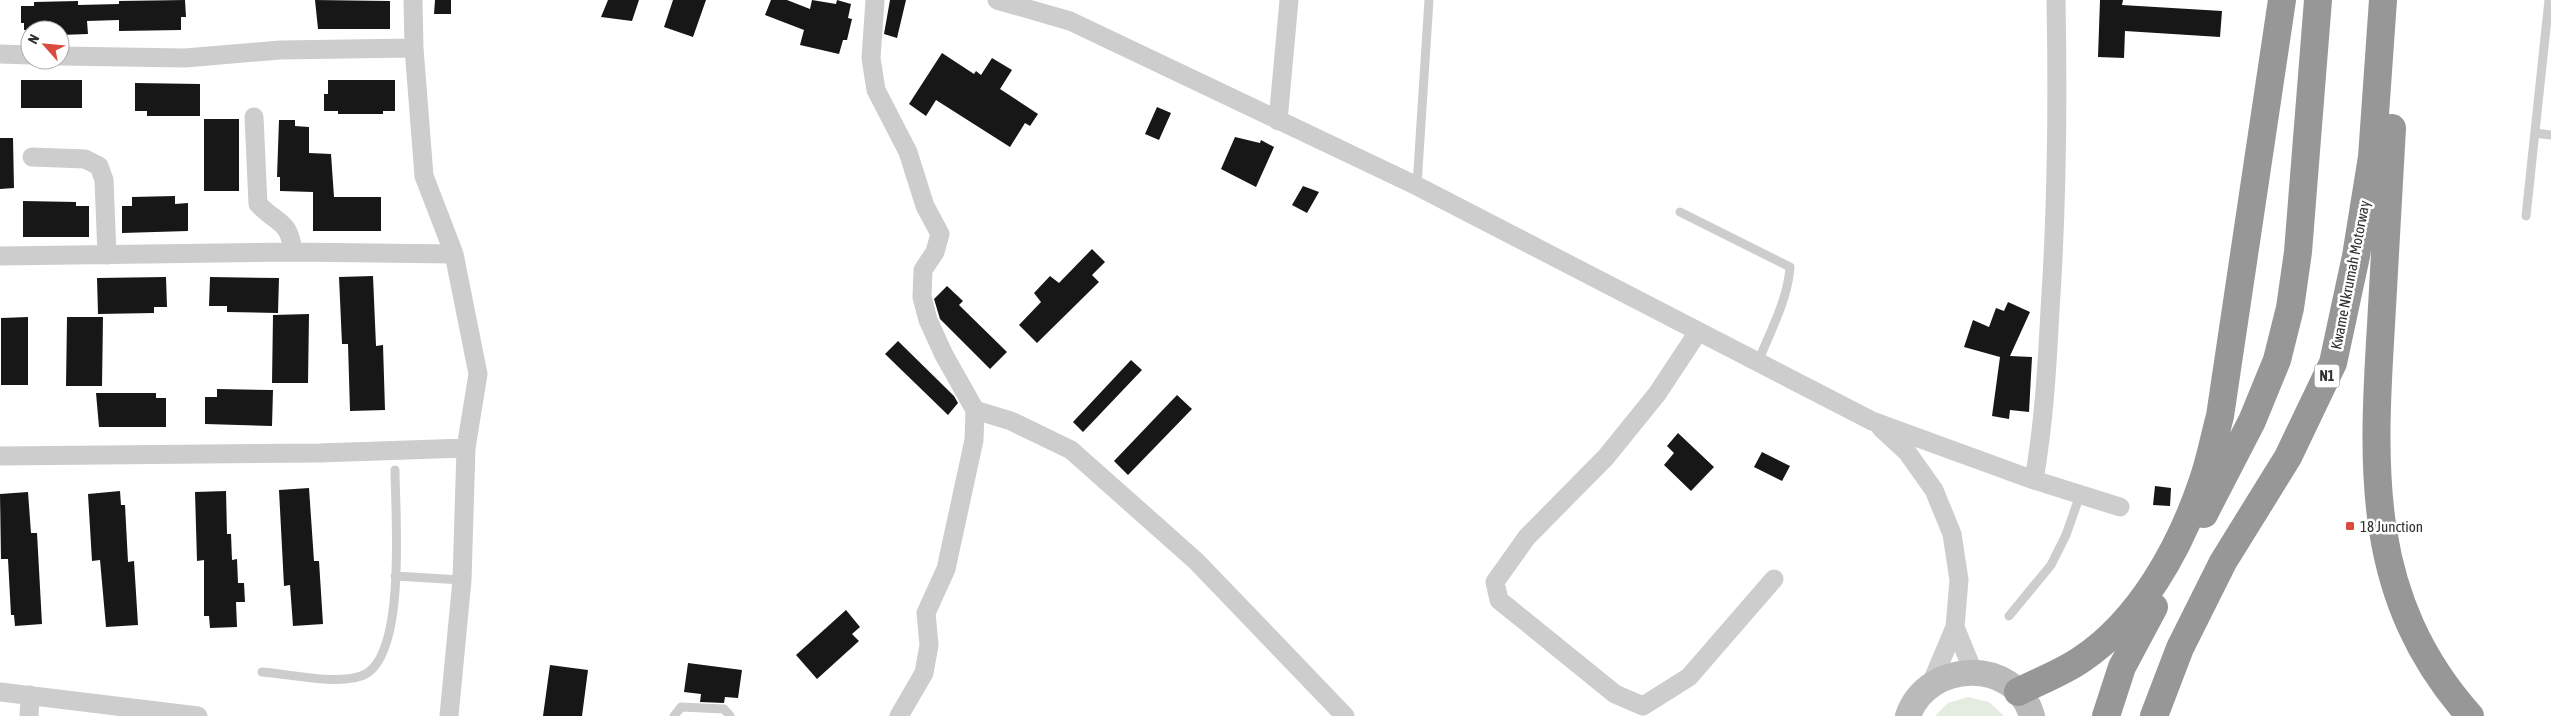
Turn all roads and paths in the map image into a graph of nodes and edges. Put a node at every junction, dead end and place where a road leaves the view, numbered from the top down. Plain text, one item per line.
1 (414, 0) edge
2 (875, 0) edge
3 (997, 0) edge
4 (1288, 0) edge
5 (1430, 0) edge
6 (2056, 0) edge
7 (2282, 0) edge
8 (2318, 0) edge
9 (2383, 0) edge
10 (2392, 0) edge
11 (2549, 0) edge
12 (414, 48) junction
13 (0, 54) edge
14 (20, 55) edge
15 (70, 56) edge
16 (254, 117) dead end
17 (1278, 121) junction
18 (2535, 133) junction
19 (2551, 135) edge
20 (32, 158) dead end
21 (1416, 186) junction
22 (1680, 212) dead end
23 (2526, 216) dead end
24 (292, 252) junction
25 (454, 254) junction
26 (106, 255) junction
27 (0, 256) edge
28 (1698, 332) junction
29 (1758, 363) junction
30 (975, 410) junction
31 (1872, 421) junction
32 (466, 448) junction
33 (0, 456) edge
34 (395, 470) dead end
35 (2034, 480) junction
36 (2080, 495) junction
37 (2120, 507) dead end
38 (395, 576) junction
39 (1774, 579) dead end
40 (462, 580) junction
41 (2010, 616) dead end
42 (1955, 627) junction
43 (1972, 671) junction
44 (262, 672) dead end
45 (1931, 684) junction
46 (0, 692) edge
47 (2018, 692) junction
48 (30, 695) junction
49 (1638, 711) edge
50 (1907, 714) edge
51 (29, 716) edge
52 (198, 716) edge
53 (449, 716) edge
54 (674, 716) edge
55 (730, 716) edge
56 (899, 716) edge
57 (1344, 716) edge
58 (2032, 716) edge
59 (2106, 716) edge
60 (2154, 716) edge
61 (2470, 716) edge

1 - 12 street
2 - 30 street
3 - 17 street
4 - 17 street
5 - 21 lane
6 - 35 street
7 - 47 highway
8 - 59 highway
9 - 60 highway, Kwame Nkrumah Motorway / N1
10 - 61 highway
11 - 18 lane
12 - 15 street
12 - 25 street
13 - 14 street
16 - 24 street
17 - 21 street
18 - 19 lane
18 - 23 lane
20 - 26 street
21 - 28 street
22 - 29 lane
24 - 25 street
24 - 26 street
25 - 32 street
26 - 27 street
28 - 29 street
28 - 49 street
29 - 31 street
30 - 56 street
30 - 57 street
31 - 35 street
31 - 42 street
32 - 33 street
32 - 40 street
34 - 38 lane
35 - 36 street
36 - 37 street
36 - 41 lane
38 - 40 lane
38 - 44 lane
39 - 49 street
40 - 53 street
42 - 43 street
42 - 45 street
43 - 45 street
43 - 47 street
45 - 50 street
46 - 48 street
47 - 58 street
48 - 51 street
48 - 52 street
54 - 55 lane

